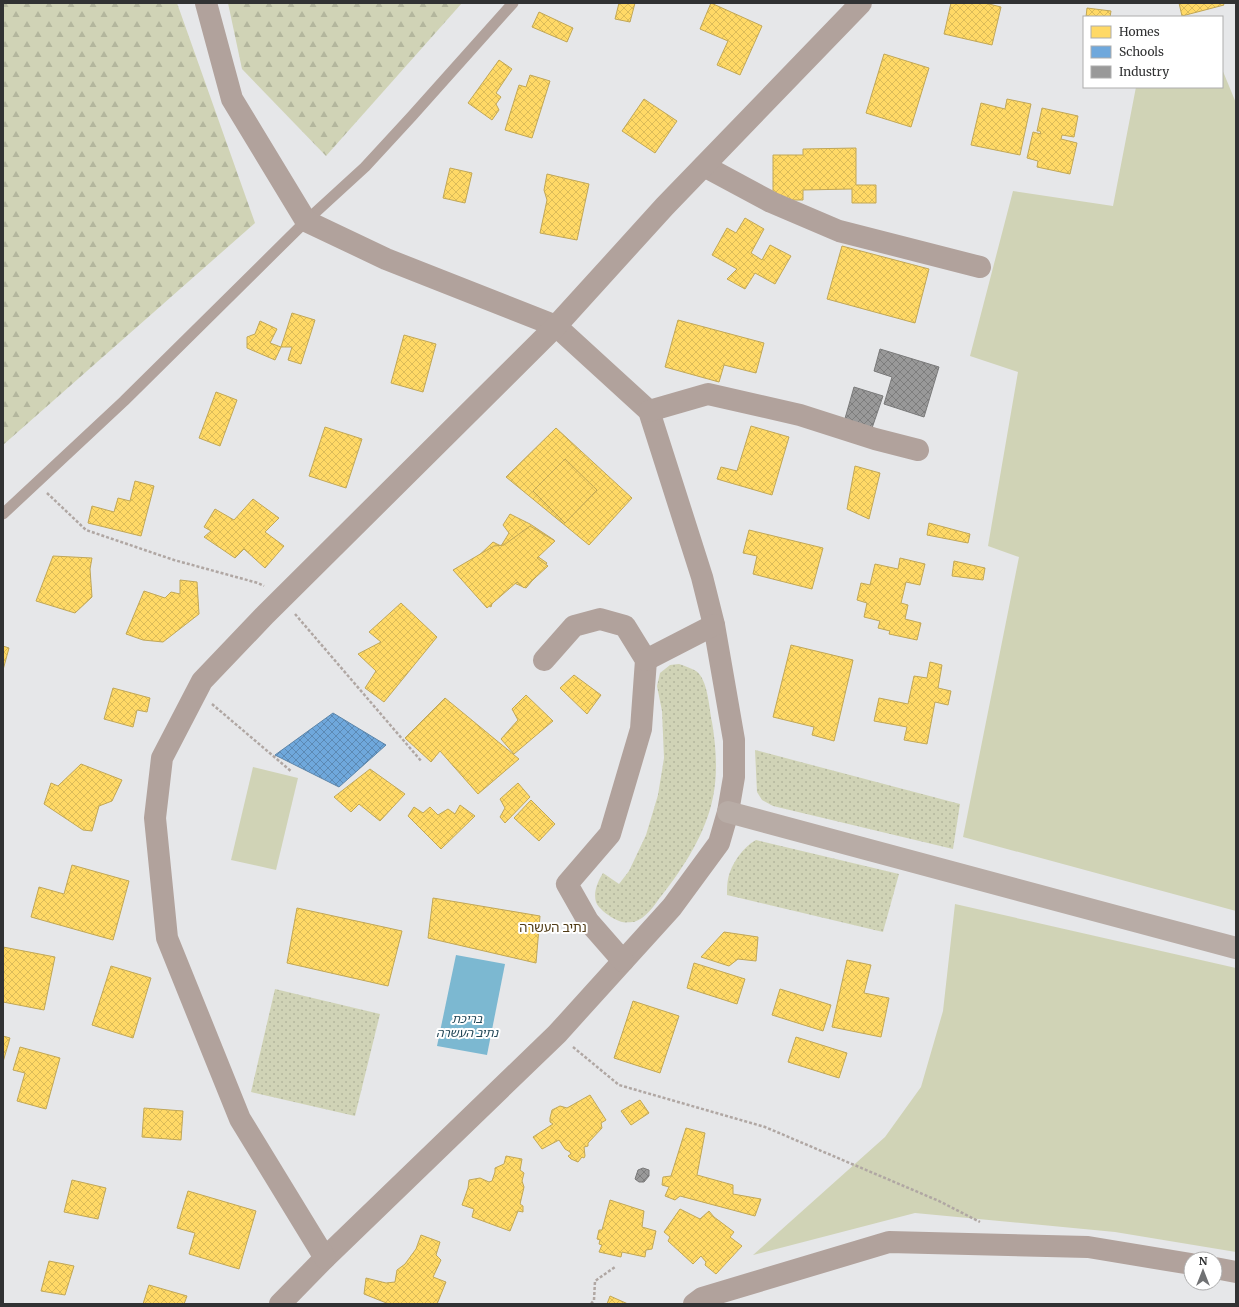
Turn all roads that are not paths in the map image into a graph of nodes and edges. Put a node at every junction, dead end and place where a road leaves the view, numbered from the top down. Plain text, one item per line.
1 (206, 3) edge
2 (513, 3) edge
3 (861, 3) edge
4 (704, 166) junction
5 (306, 221) junction
6 (980, 267) dead end
7 (556, 326) junction
8 (649, 412) junction
9 (918, 450) dead end
10 (3, 514) edge
11 (714, 625) junction
12 (544, 660) dead end
13 (646, 660) junction
14 (728, 812) junction
15 (1236, 948) edge
16 (623, 961) junction
17 (325, 1258) junction
18 (1183, 1263) edge
19 (1223, 1270) edge
20 (1236, 1272) edge
21 (280, 1304) edge
22 (694, 1304) edge

1 - 5 street
2 - 5 lane
3 - 4 street
4 - 6 street
4 - 7 street
5 - 7 street
5 - 10 lane
7 - 8 street
7 - 17 street
8 - 9 street
8 - 11 street
11 - 13 street
11 - 14 street
12 - 13 street
13 - 16 street
14 - 15 street
14 - 16 street
16 - 17 street
17 - 21 street
18 - 22 street
19 - 20 street

